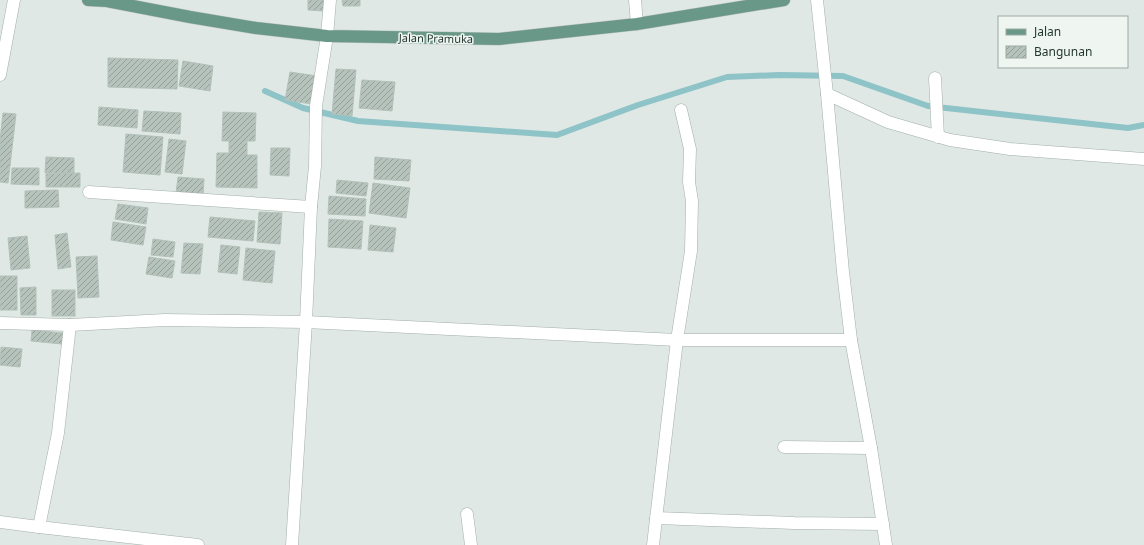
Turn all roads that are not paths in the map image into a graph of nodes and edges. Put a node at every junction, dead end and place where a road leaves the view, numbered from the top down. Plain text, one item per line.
1 (14, 0) edge
2 (88, 0) edge
3 (330, 0) edge
4 (635, 0) edge
5 (784, 0) edge
6 (817, 0) edge
7 (107, 1) edge
8 (637, 24) junction
9 (327, 36) junction
10 (0, 75) edge
11 (935, 78) dead end
12 (827, 94) junction
13 (681, 110) dead end
14 (938, 137) junction
15 (1144, 159) edge
16 (89, 192) dead end
17 (311, 207) junction
18 (306, 322) junction
19 (0, 323) edge
20 (70, 325) junction
21 (678, 340) junction
22 (851, 340) junction
23 (784, 447) dead end
24 (871, 448) junction
25 (467, 514) dead end
26 (656, 518) junction
27 (0, 522) edge
28 (883, 524) junction
29 (38, 527) junction
30 (198, 545) edge
31 (292, 545) edge
32 (471, 545) edge
33 (653, 545) edge
34 (886, 545) edge

1 - 10 street
2 - 7 main road, Jalan Pramuka
3 - 9 street
4 - 8 street
5 - 8 main road, Jalan Pramuka
6 - 12 street
7 - 9 main road, Jalan Pramuka
8 - 9 main road, Jalan Pramuka
9 - 17 street
11 - 14 street
12 - 14 street
12 - 22 street
13 - 21 street
14 - 15 street
16 - 17 street
17 - 18 street
18 - 20 street
18 - 21 street
18 - 31 street
19 - 20 street
20 - 29 street
21 - 22 street
21 - 26 street
22 - 24 street
23 - 24 street
24 - 28 street
25 - 32 street
26 - 28 street
26 - 33 street
27 - 29 street
28 - 34 street
29 - 30 street

